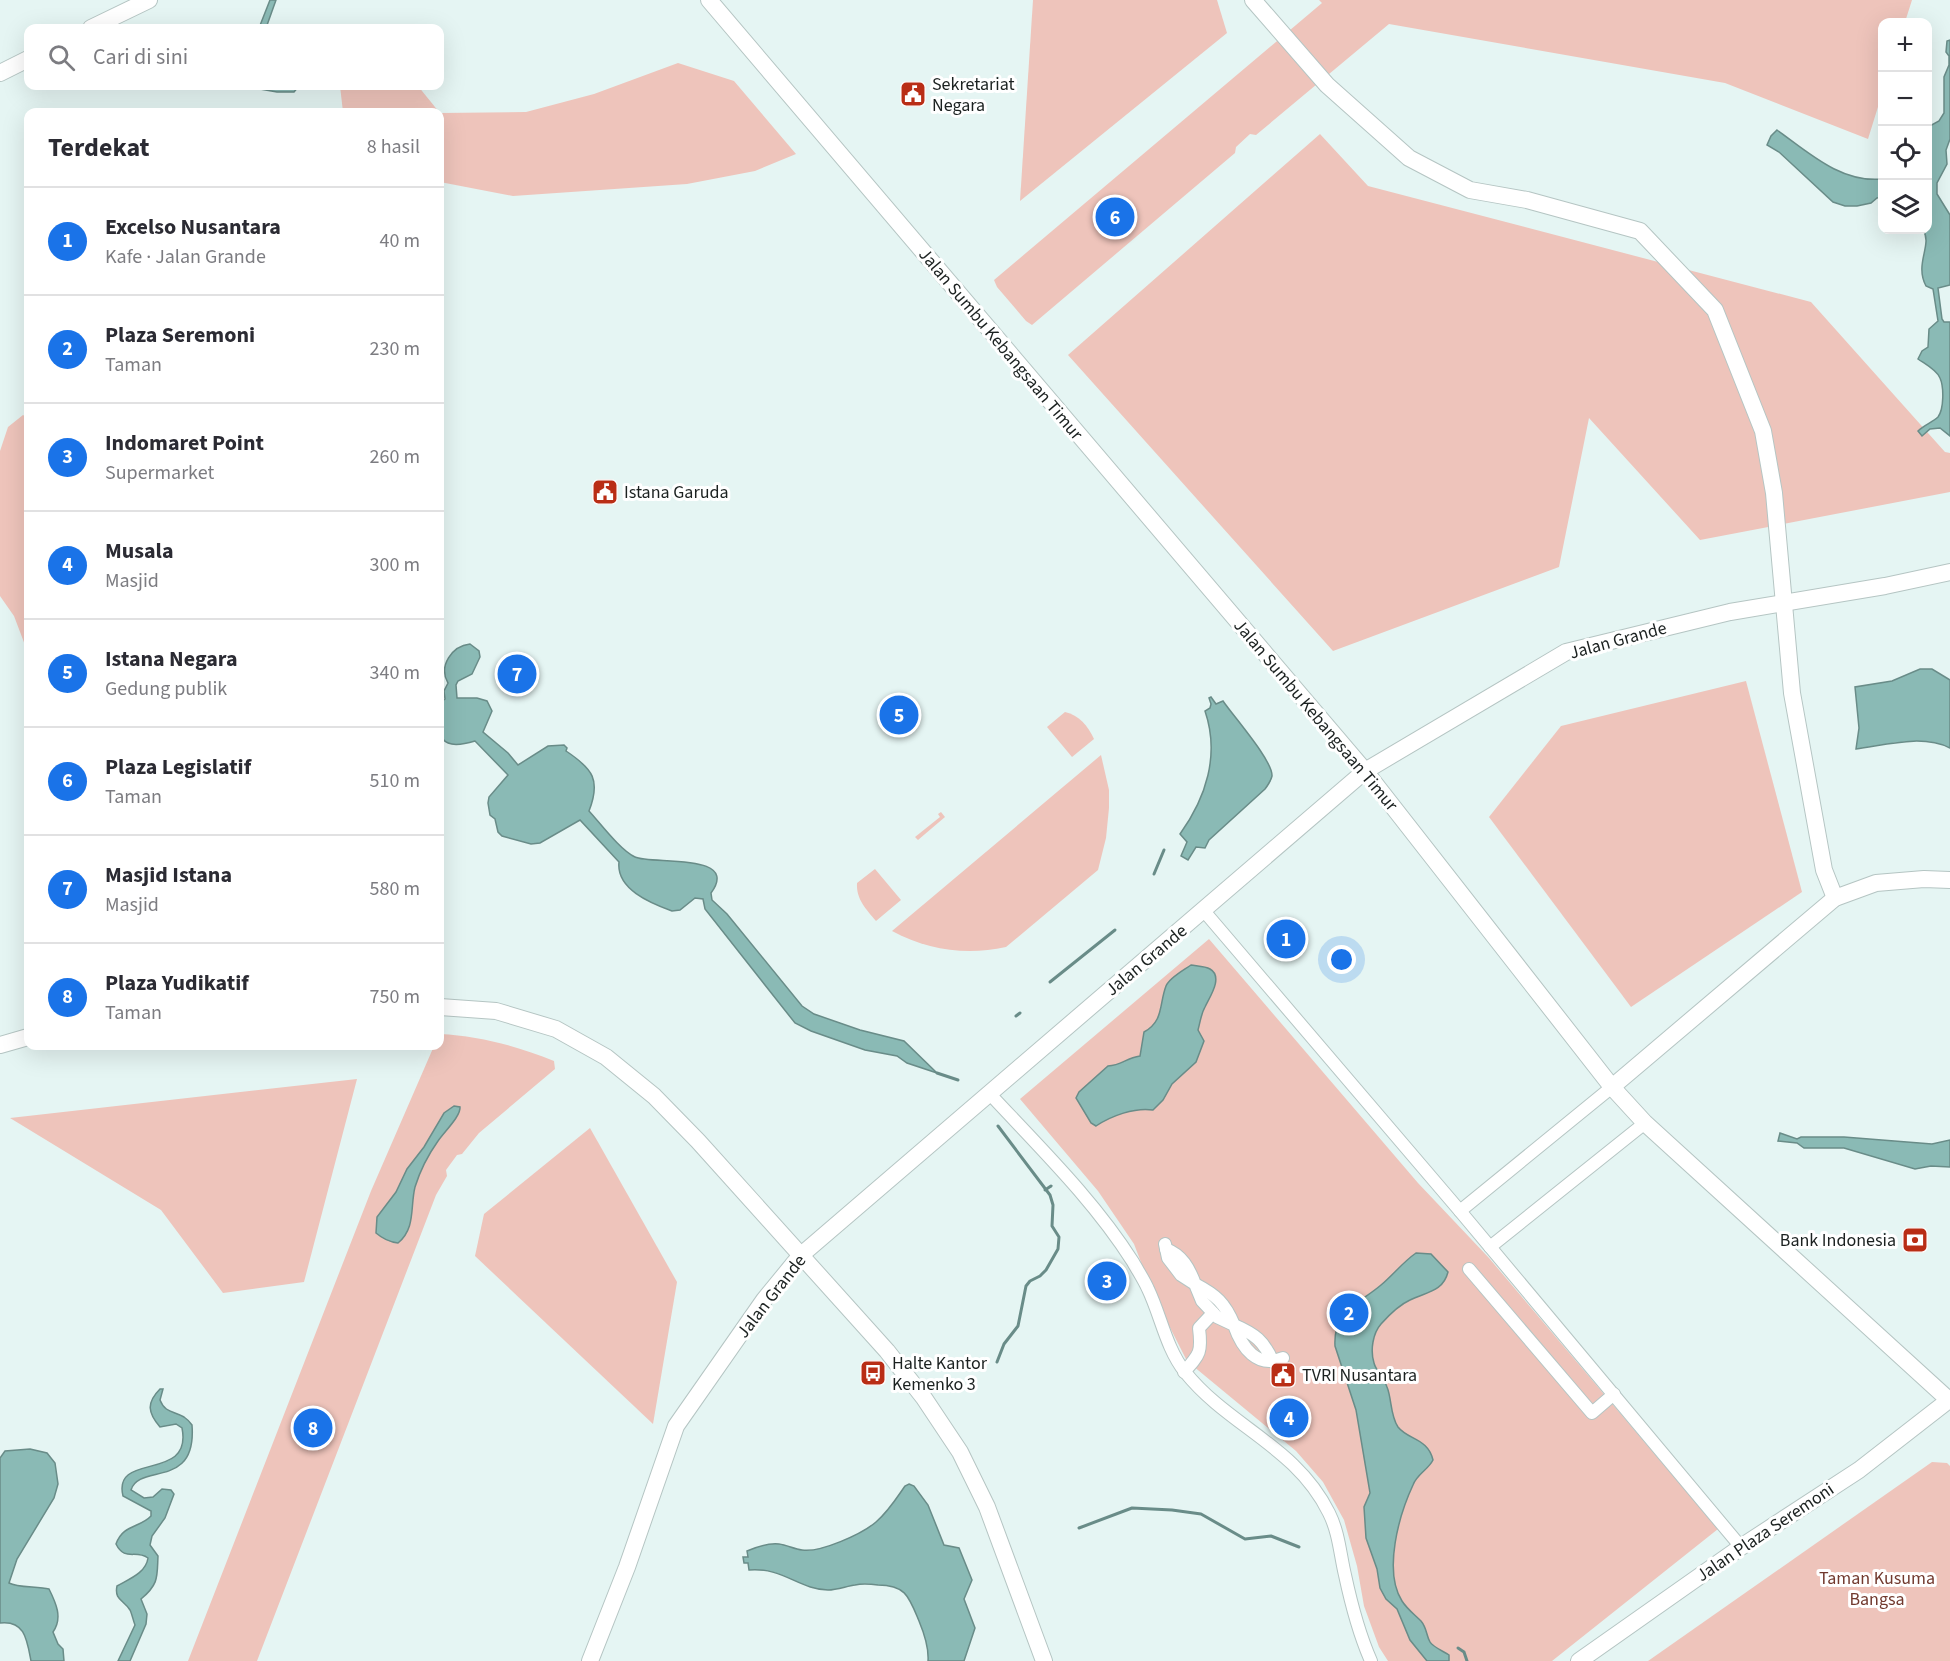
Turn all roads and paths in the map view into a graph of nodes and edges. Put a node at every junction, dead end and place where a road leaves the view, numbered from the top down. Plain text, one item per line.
1 (149, 0) edge
2 (708, 0) edge
3 (1253, 0) edge
4 (99, 24) edge
5 (24, 61) edge
6 (0, 73) edge
7 (1950, 572) edge
8 (1784, 603) junction
9 (1365, 771) junction
10 (1950, 880) edge
11 (1835, 898) junction
12 (1203, 911) junction
13 (444, 1007) edge
14 (24, 1038) edge
15 (0, 1046) edge
16 (1612, 1087) junction
17 (989, 1093) junction
18 (1645, 1123) junction
19 (1460, 1211) junction
20 (1165, 1246) dead end
21 (1490, 1247) junction
22 (800, 1256) junction
23 (1469, 1269) dead end
24 (1196, 1284) junction
25 (1213, 1313) junction
26 (1234, 1325) junction
27 (1278, 1360) dead end
28 (1185, 1372) junction
29 (1614, 1394) junction
30 (1949, 1401) edge
31 (1741, 1547) junction
32 (590, 1661) edge
33 (1044, 1661) edge
34 (1371, 1661) edge
35 (1579, 1661) edge

1 - 4 street
2 - 9 street, Jalan Sumbu Kebangsaan Timur
3 - 8 street
5 - 6 street
7 - 8 street, Jalan Grande
8 - 9 street, Jalan Grande
8 - 11 street
9 - 12 street, Jalan Grande
9 - 16 street, Jalan Sumbu Kebangsaan Timur
10 - 11 street
11 - 16 street
12 - 17 street, Jalan Grande
12 - 19 street
13 - 22 street
14 - 15 street
16 - 18 street, Jalan Sumbu Kebangsaan Timur
16 - 19 street
17 - 22 street, Jalan Grande
17 - 28 street
18 - 21 street
18 - 30 street, Jalan Sumbu Kebangsaan Timur
19 - 21 street
20 - 24 street
21 - 29 street
22 - 32 street, Jalan Grande
22 - 33 street
23 - 29 street
24 - 25 street
24 - 26 street
25 - 26 street
25 - 28 street
26 - 27 street
28 - 34 street
29 - 31 street
30 - 31 street, Jalan Plaza Seremoni
31 - 35 street, Jalan Plaza Seremoni

